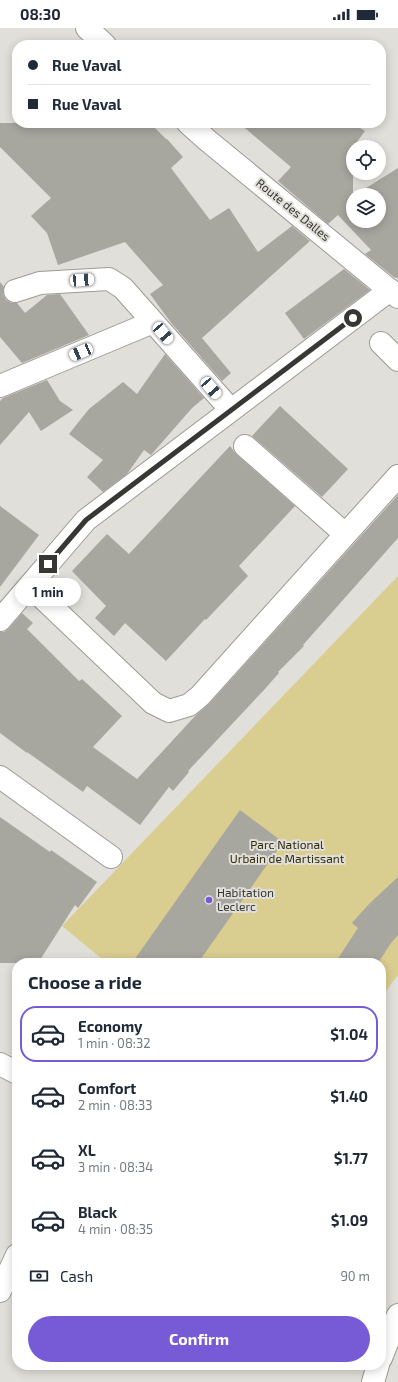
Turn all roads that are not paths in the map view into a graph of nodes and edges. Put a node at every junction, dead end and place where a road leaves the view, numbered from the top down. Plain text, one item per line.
1 (87, 28) edge
2 (100, 40) edge
3 (193, 128) edge
4 (14, 290) dead end
5 (394, 293) edge
6 (153, 322) junction
7 (381, 343) dead end
8 (398, 360) edge
9 (0, 386) edge
10 (231, 410) junction
11 (245, 446) dead end
12 (398, 476) edge
13 (345, 534) junction
14 (30, 586) junction
15 (0, 620) edge
16 (0, 777) edge
17 (111, 857) dead end
18 (0, 1064) edge
19 (12, 1070) edge
20 (12, 1266) edge
21 (0, 1291) edge
22 (398, 1315) edge
23 (386, 1345) edge
24 (377, 1370) edge
25 (373, 1382) edge

1 - 2 street
3 - 5 street, Route des Dalles
4 - 6 street
5 - 10 street
6 - 9 street
6 - 10 street
7 - 8 street
10 - 14 street
11 - 13 street
12 - 13 street
13 - 14 street
14 - 15 street
16 - 17 street
18 - 19 street
20 - 21 street
22 - 23 street
24 - 25 street

